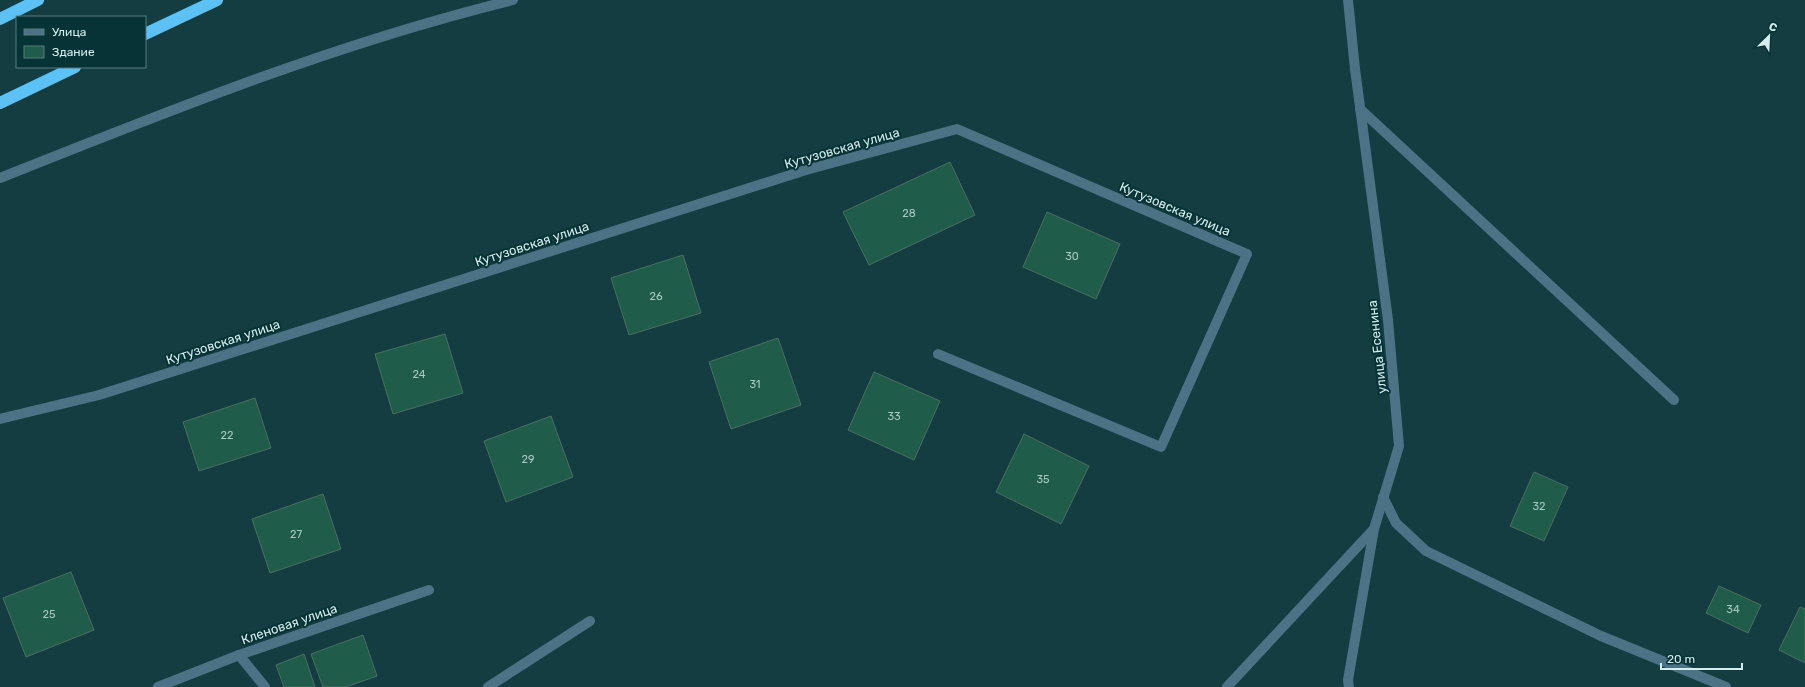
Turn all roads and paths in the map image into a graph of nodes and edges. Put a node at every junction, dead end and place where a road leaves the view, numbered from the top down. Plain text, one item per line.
1 (38, 0) edge
2 (217, 0) edge
3 (513, 0) edge
4 (1348, 0) edge
5 (0, 19) edge
6 (146, 34) edge
7 (74, 68) edge
8 (0, 103) edge
9 (1360, 109) junction
10 (0, 178) edge
11 (938, 354) dead end
12 (1674, 400) dead end
13 (0, 419) edge
14 (1384, 497) junction
15 (1374, 529) junction
16 (429, 590) dead end
17 (590, 621) dead end
18 (239, 655) junction
19 (1348, 685) edge
20 (158, 687) edge
21 (265, 687) edge
22 (488, 687) edge
23 (1227, 687) edge
24 (1726, 687) edge

1 - 5 highway
2 - 6 highway
3 - 10 street
4 - 9 street, улица Есенина
7 - 8 highway
9 - 12 street
9 - 14 street, улица Есенина
11 - 13 street, Кутузовская улица
14 - 15 street, улица Есенина
14 - 24 street
15 - 19 street, улица Есенина
15 - 23 street
16 - 18 street, Кленовая улица
17 - 22 street
18 - 20 street, Кленовая улица
18 - 21 street

